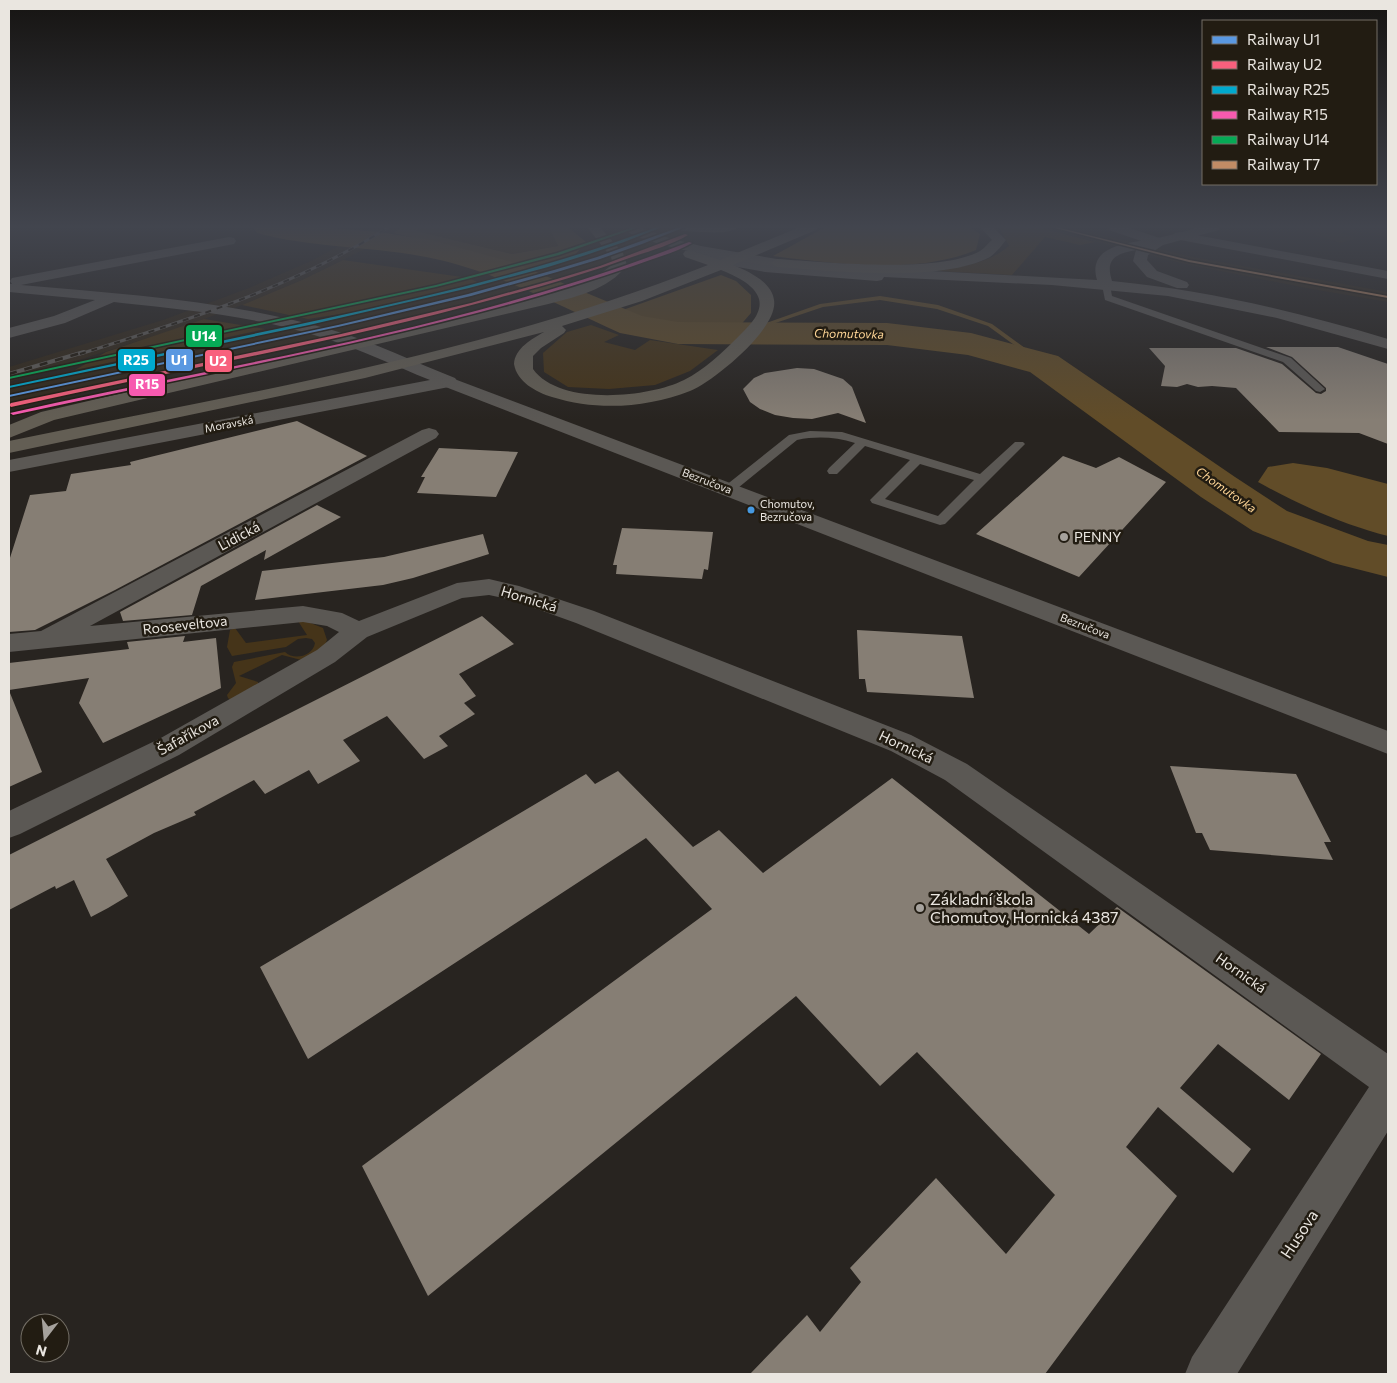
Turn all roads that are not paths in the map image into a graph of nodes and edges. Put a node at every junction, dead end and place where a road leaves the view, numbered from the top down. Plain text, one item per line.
1 (45, 292) edge
2 (575, 292) edge
3 (623, 292) edge
4 (651, 292) edge
5 (764, 292) edge
6 (1107, 292) edge
7 (1161, 292) edge
8 (1213, 292) edge
9 (110, 298) junction
10 (578, 317) junction
11 (9, 333) edge
12 (1388, 344) edge
13 (449, 382) junction
14 (1320, 390) dead end
15 (9, 432) edge
16 (428, 434) dead end
17 (863, 442) junction
18 (1019, 444) dead end
19 (9, 447) edge
20 (918, 460) junction
21 (9, 466) edge
22 (833, 471) dead end
23 (982, 479) junction
24 (729, 489) junction
25 (358, 631) junction
26 (49, 638) junction
27 (9, 643) edge
28 (1388, 743) edge
29 (9, 825) edge
30 (1388, 1077) edge
31 (1388, 1094) edge
32 (1209, 1374) edge

1 - 9 street, Bezručova
2 - 15 highway
3 - 15 highway
4 - 10 highway
5 - 10 highway
6 - 14 lane
7 - 12 street
8 - 12 street
9 - 11 street
9 - 13 street, Bezručova
10 - 19 highway
13 - 21 street, Moravská
13 - 24 street, Bezručova
16 - 26 street, Lidická
17 - 20 lane
17 - 22 lane
17 - 24 lane
18 - 23 lane
20 - 23 lane
20 - 23 lane
24 - 28 street, Bezručova
25 - 26 street, Rooseveltova
25 - 29 street, Šafaříkova
25 - 30 street, Hornická
26 - 27 street, Rooseveltova
31 - 32 street, Husova

